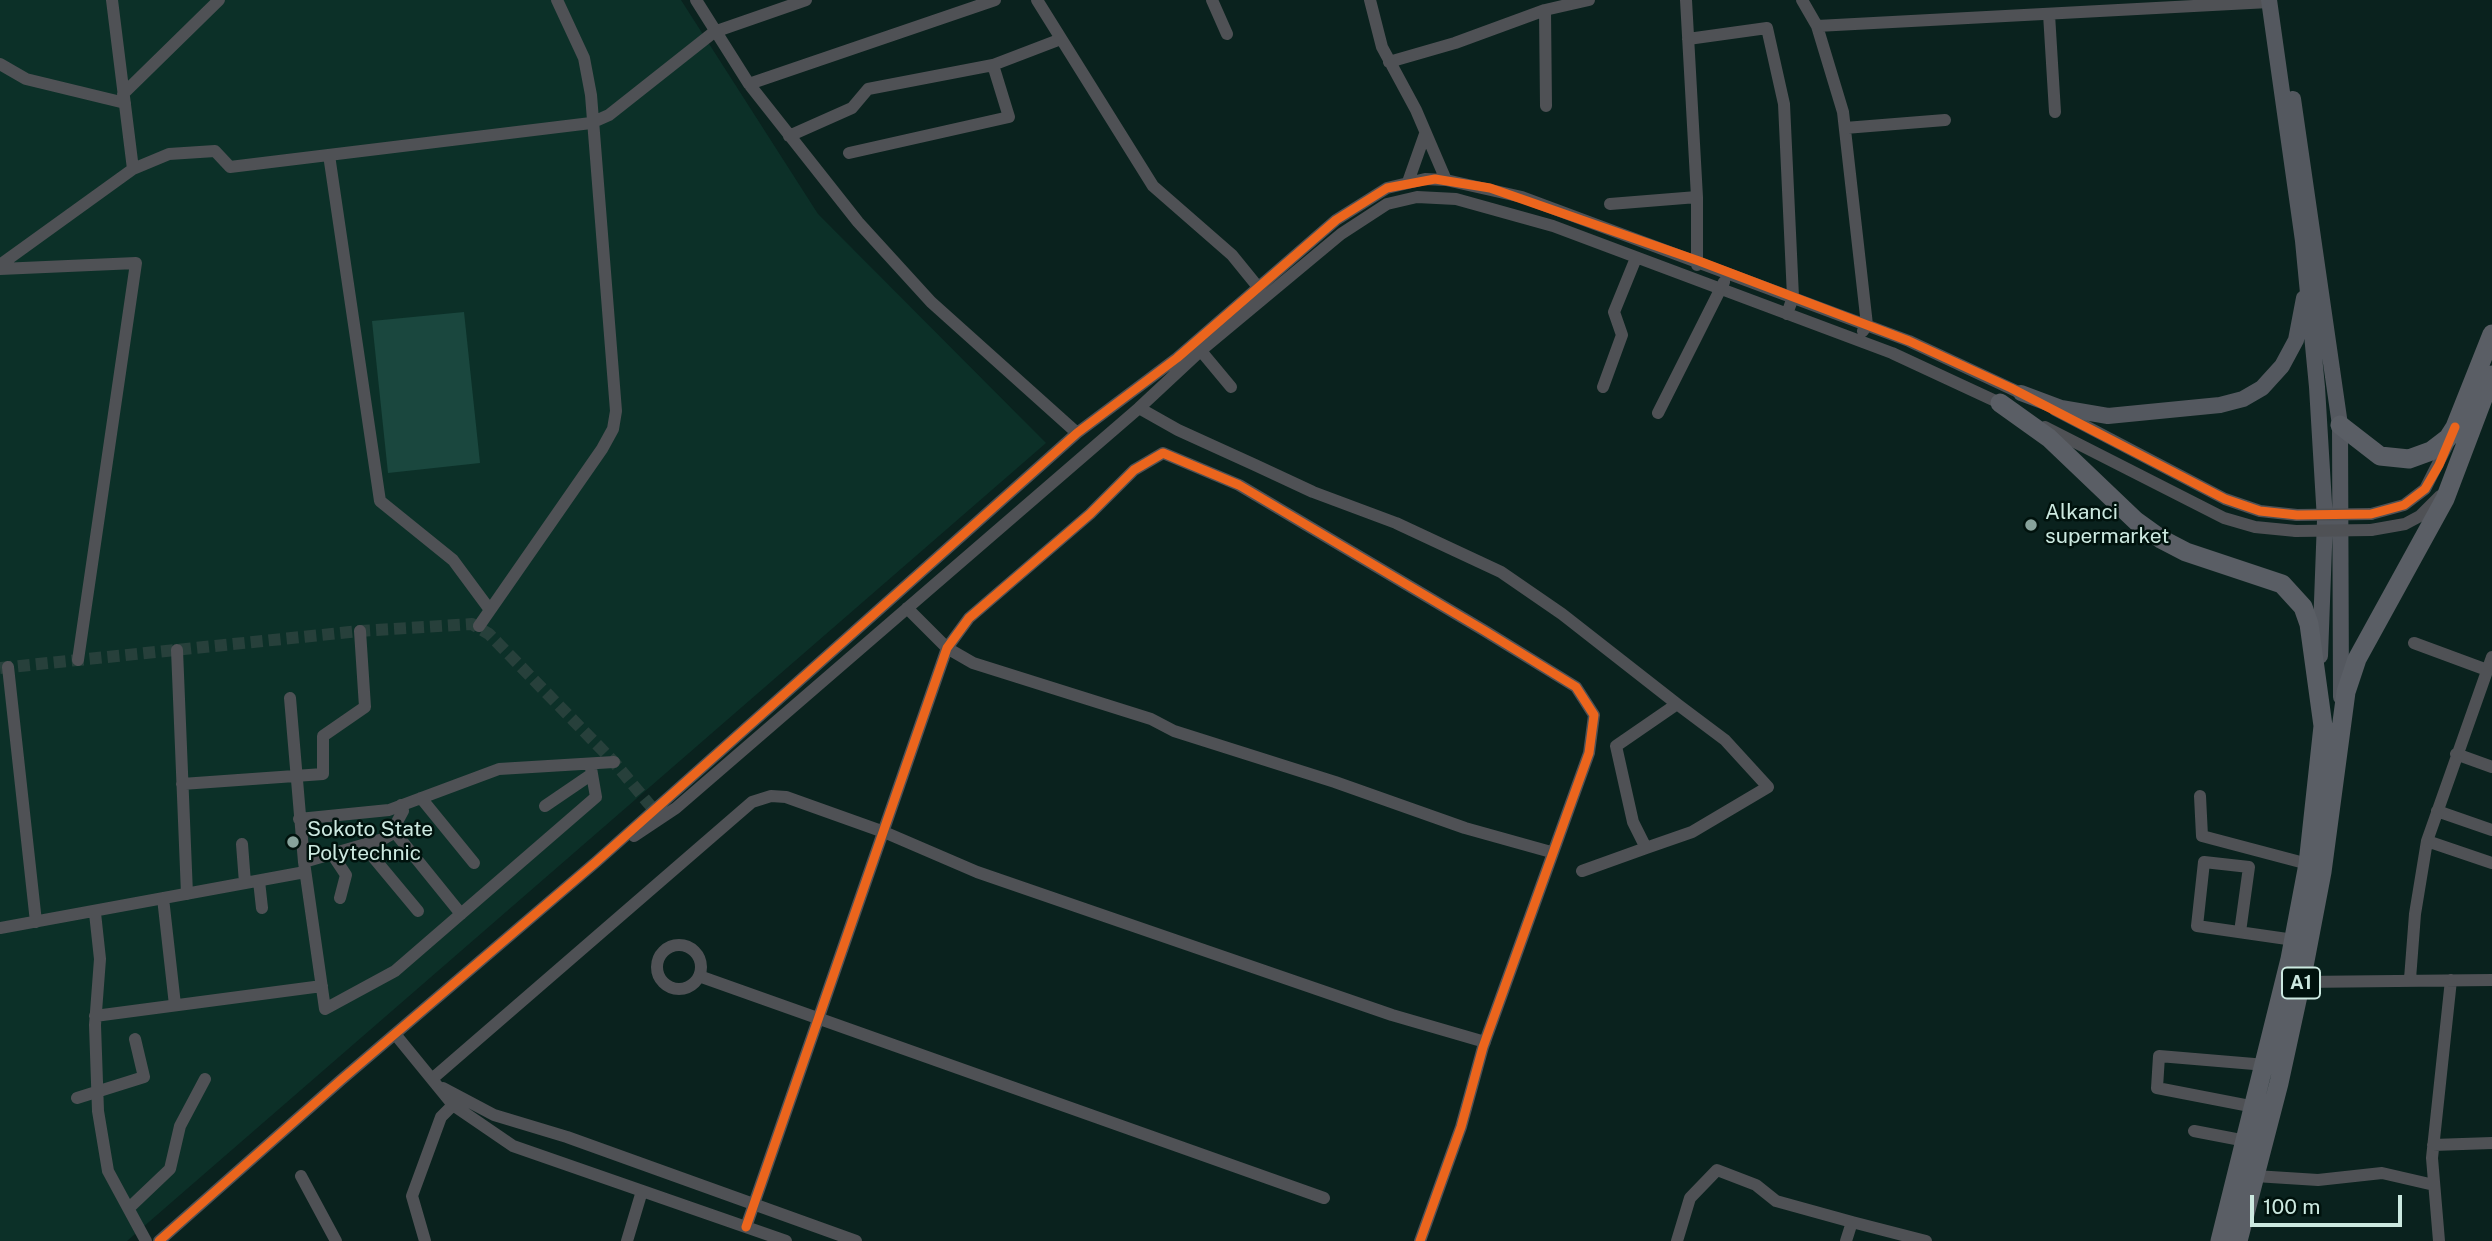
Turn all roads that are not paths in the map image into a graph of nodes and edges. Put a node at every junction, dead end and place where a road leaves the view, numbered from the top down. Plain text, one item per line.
1 (112, 0) edge
2 (219, 0) edge
3 (557, 0) edge
4 (696, 0) edge
5 (806, 0) edge
6 (995, 0) edge
7 (1037, 0) edge
8 (1212, 0) edge
9 (1370, 0) edge
10 (1589, 0) edge
11 (1686, 0) edge
12 (1802, 0) edge
13 (2272, 1) edge
14 (1545, 10) junction
15 (2049, 14) junction
16 (1817, 26) junction
17 (714, 32) junction
18 (1227, 34) dead end
19 (1061, 39) junction
20 (1688, 39) junction
21 (1389, 62) junction
22 (0, 64) edge
23 (993, 65) junction
24 (749, 85) junction
25 (124, 98) junction
26 (1546, 106) dead end
27 (2055, 112) dead end
28 (1945, 120) dead end
29 (591, 123) junction
30 (1845, 128) junction
31 (1425, 134) junction
32 (789, 136) junction
33 (849, 153) dead end
34 (329, 155) junction
35 (133, 170) junction
36 (1446, 180) junction
37 (1408, 182) junction
38 (1697, 197) junction
39 (1610, 204) dead end
40 (2304, 257) junction
41 (1636, 258) junction
42 (1699, 261) junction
43 (0, 267) edge
44 (1729, 272) junction
45 (1690, 278) junction
46 (1258, 287) junction
47 (1720, 289) junction
48 (1793, 297) junction
49 (1787, 314) junction
50 (1867, 325) junction
51 (2492, 334) edge
52 (1858, 341) junction
53 (1201, 351) junction
54 (2492, 375) edge
55 (1231, 387) dead end
56 (1604, 387) dead end
57 (2021, 393) junction
58 (2000, 403) junction
59 (1139, 408) junction
60 (1658, 413) dead end
61 (2340, 425) junction
62 (2455, 426) junction
63 (1077, 433) junction
64 (2455, 473) junction
65 (907, 608) junction
66 (490, 610) junction
67 (479, 626) dead end
68 (360, 631) dead end
69 (2414, 643) dead end
70 (947, 648) junction
71 (177, 650) dead end
72 (2492, 657) edge
73 (78, 660) dead end
74 (3, 667) edge
75 (2487, 670) junction
76 (2478, 696) junction
77 (290, 698) dead end
78 (2492, 701) edge
79 (1677, 704) junction
80 (2332, 723) junction
81 (2456, 754) junction
82 (614, 762) dead end
83 (2492, 767) edge
84 (591, 768) junction
85 (295, 776) junction
86 (182, 785) junction
87 (2200, 796) dead end
88 (422, 798) junction
89 (401, 805) junction
90 (545, 806) dead end
91 (2437, 811) junction
92 (299, 819) junction
93 (393, 830) junction
94 (2492, 830) edge
95 (884, 832) junction
96 (2427, 841) junction
97 (243, 844) dead end
98 (363, 845) junction
99 (1646, 848) junction
100 (1551, 852) junction
101 (332, 854) junction
102 (596, 862) junction
103 (474, 863) dead end
104 (2492, 863) edge
105 (2308, 864) junction
106 (304, 867) junction
107 (1582, 871) dead end
108 (259, 881) junction
109 (245, 883) junction
110 (187, 894) junction
111 (163, 898) junction
112 (340, 898) dead end
113 (262, 908) dead end
114 (418, 911) dead end
115 (95, 913) junction
116 (461, 914) junction
117 (36, 922) junction
118 (0, 928) edge
119 (2240, 932) junction
120 (2294, 940) junction
121 (699, 976) dead end
122 (2410, 979) junction
123 (2451, 980) junction
124 (2492, 980) edge
125 (2301, 982) junction
126 (322, 986) junction
127 (175, 1005) junction
128 (95, 1016) junction
129 (819, 1017) junction
130 (395, 1034) junction
131 (135, 1039) dead end
132 (1485, 1042) junction
133 (2266, 1065) junction
134 (205, 1079) dead end
135 (435, 1082) junction
136 (97, 1092) junction
137 (77, 1098) dead end
138 (453, 1105) junction
139 (2255, 1107) junction
140 (2194, 1130) dead end
141 (2246, 1141) junction
142 (2492, 1143) edge
143 (2433, 1145) junction
144 (301, 1176) dead end
145 (2255, 1177) junction
146 (2434, 1185) junction
147 (642, 1191) junction
148 (1324, 1198) dead end
149 (755, 1203) junction
150 (128, 1208) junction
151 (1852, 1222) junction
152 (746, 1227) junction
153 (162, 1240) edge
154 (146, 1241) edge
155 (336, 1241) edge
156 (425, 1241) edge
157 (627, 1241) edge
158 (786, 1241) edge
159 (856, 1241) edge
160 (1420, 1241) edge
161 (1677, 1241) edge
162 (1846, 1241) edge
163 (1926, 1241) edge
164 (2220, 1241) edge
165 (2238, 1241) edge
166 (2439, 1241) edge

1 - 25 street
2 - 25 street
3 - 29 street
4 - 17 street
5 - 17 street
6 - 24 street
7 - 19 street
8 - 18 street
9 - 21 street
10 - 14 street
11 - 20 street
12 - 16 street
13 - 15 street
13 - 40 main road
13 - 61 main road
14 - 21 street
14 - 26 street
15 - 16 street
15 - 27 street
16 - 30 street
17 - 24 street
17 - 29 street
19 - 23 street
19 - 46 street
20 - 38 street
20 - 48 street
21 - 31 street
22 - 25 street
23 - 32 street
23 - 33 street
24 - 32 street
25 - 35 street
28 - 30 street
29 - 34 street
29 - 66 street
30 - 50 street
31 - 36 street
31 - 37 street
32 - 63 street
34 - 35 street
34 - 66 street
35 - 43 street
36 - 37 street
36 - 42 street
37 - 46 street
38 - 39 street
38 - 42 street
40 - 57 main road
40 - 80 main road
41 - 45 street
41 - 53 street
41 - 56 street
42 - 44 street
42 - 45 street
43 - 73 street
44 - 47 street
44 - 48 street
45 - 47 street
46 - 63 street
47 - 49 street
47 - 60 street
48 - 49 street
48 - 50 street
49 - 52 street
50 - 52 street
50 - 57 street
51 - 62 highway
52 - 58 street
53 - 55 street
53 - 59 street
54 - 64 highway, A1
57 - 62 street, bridge
58 - 64 street, bridge
58 - 80 highway
59 - 65 street
59 - 79 street
61 - 62 highway
61 - 80 main road
63 - 102 street
64 - 80 highway, A1
65 - 70 street
65 - 102 street
66 - 67 street
68 - 85 street
69 - 75 street
70 - 95 street
70 - 100 street
70 - 100 street
71 - 86 street
72 - 75 street
74 - 117 street
75 - 76 street
76 - 78 street
76 - 81 street
77 - 85 street
79 - 99 street
79 - 99 street
80 - 105 highway, A1
80 - 125 highway, A1
81 - 83 street
81 - 91 street
82 - 84 street
84 - 88 street
84 - 90 street
84 - 116 street
85 - 86 street
85 - 92 street
86 - 110 street
87 - 105 street
88 - 89 street
88 - 103 street
89 - 92 street
89 - 93 street
91 - 94 street
91 - 96 street
92 - 106 street
93 - 98 street
93 - 116 street
95 - 129 street
95 - 132 street
95 - 135 street
96 - 104 street
96 - 122 street
97 - 109 street
98 - 101 street
98 - 114 street
99 - 107 street
100 - 132 street
101 - 106 street
101 - 112 street
102 - 130 street
105 - 120 highway, A1
106 - 108 street
106 - 126 street
108 - 109 street
108 - 113 street
109 - 110 street
110 - 111 street
111 - 115 street
111 - 127 street
115 - 117 street
115 - 128 street
116 - 126 street
117 - 118 street
119 - 119 street
119 - 120 street
120 - 133 highway, A1
121 - 129 street
122 - 123 street
122 - 125 street
123 - 124 street
123 - 143 street
125 - 145 highway, A1
126 - 127 street
127 - 128 street
128 - 136 street
129 - 148 street
129 - 149 street
130 - 135 street
130 - 153 street
131 - 136 street
132 - 160 street
133 - 139 highway, A1
133 - 139 street
134 - 150 street
135 - 138 street
135 - 149 street
136 - 137 street
136 - 150 street
138 - 147 street
138 - 156 street
139 - 141 highway, A1
140 - 141 street
141 - 164 highway, A1
142 - 143 street
143 - 146 street
144 - 155 street
145 - 146 street
145 - 165 highway, A1
146 - 166 street
147 - 152 street
147 - 157 street
149 - 152 street
149 - 159 street
150 - 154 street
151 - 161 street
151 - 162 street
151 - 163 street
152 - 158 street

